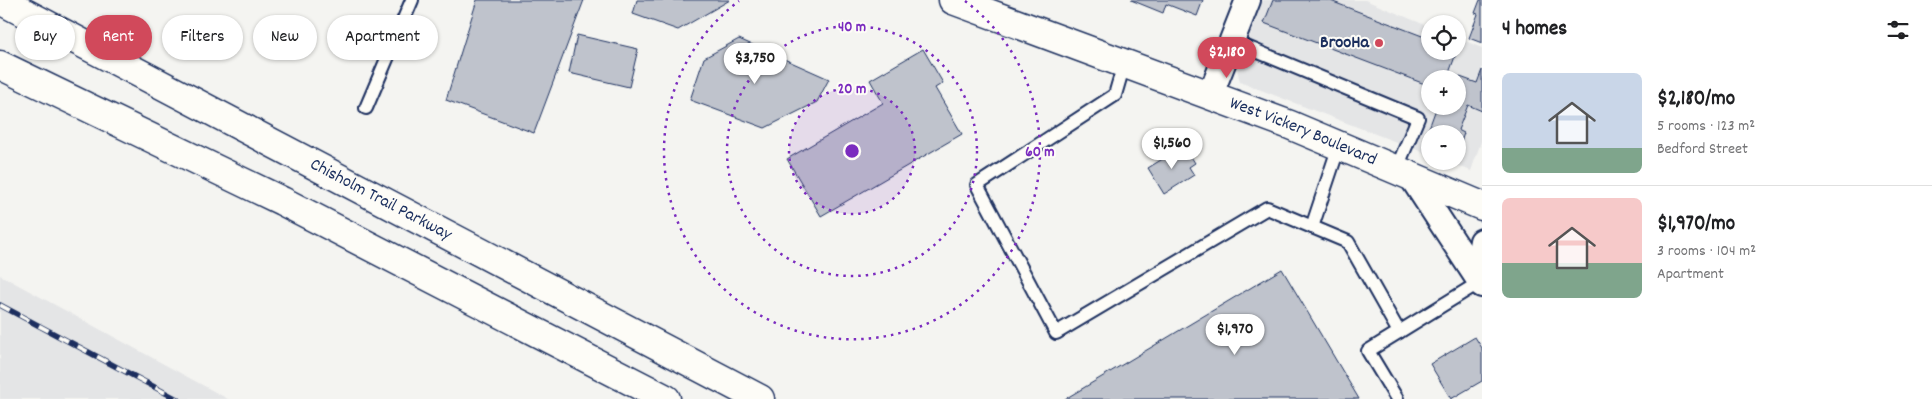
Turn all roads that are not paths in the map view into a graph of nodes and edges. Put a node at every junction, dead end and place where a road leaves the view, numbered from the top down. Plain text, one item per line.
1 (0, 0) edge
2 (412, 0) edge
3 (953, 0) edge
4 (1248, 0) edge
5 (1232, 40) junction
6 (1124, 64) junction
7 (0, 65) edge
8 (1210, 96) junction
9 (366, 108) dead end
10 (1339, 146) junction
11 (1403, 172) junction
12 (1482, 206) edge
13 (1312, 227) junction
14 (1482, 241) edge
15 (1481, 284) edge
16 (1399, 332) junction
17 (666, 399) edge
18 (760, 399) edge
19 (1397, 399) edge

1 - 18 main road, Chisholm Trail Parkway
2 - 9 lane
3 - 6 main road, West Vickery Boulevard
4 - 5 street
5 - 8 street
5 - 11 lane
6 - 8 main road, West Vickery Boulevard
6 - 13 lane
7 - 17 main road
8 - 10 main road, West Vickery Boulevard
10 - 11 main road, West Vickery Boulevard
10 - 13 lane
11 - 12 main road, West Vickery Boulevard
11 - 15 street
13 - 16 lane
14 - 15 street
15 - 16 lane
16 - 19 lane

